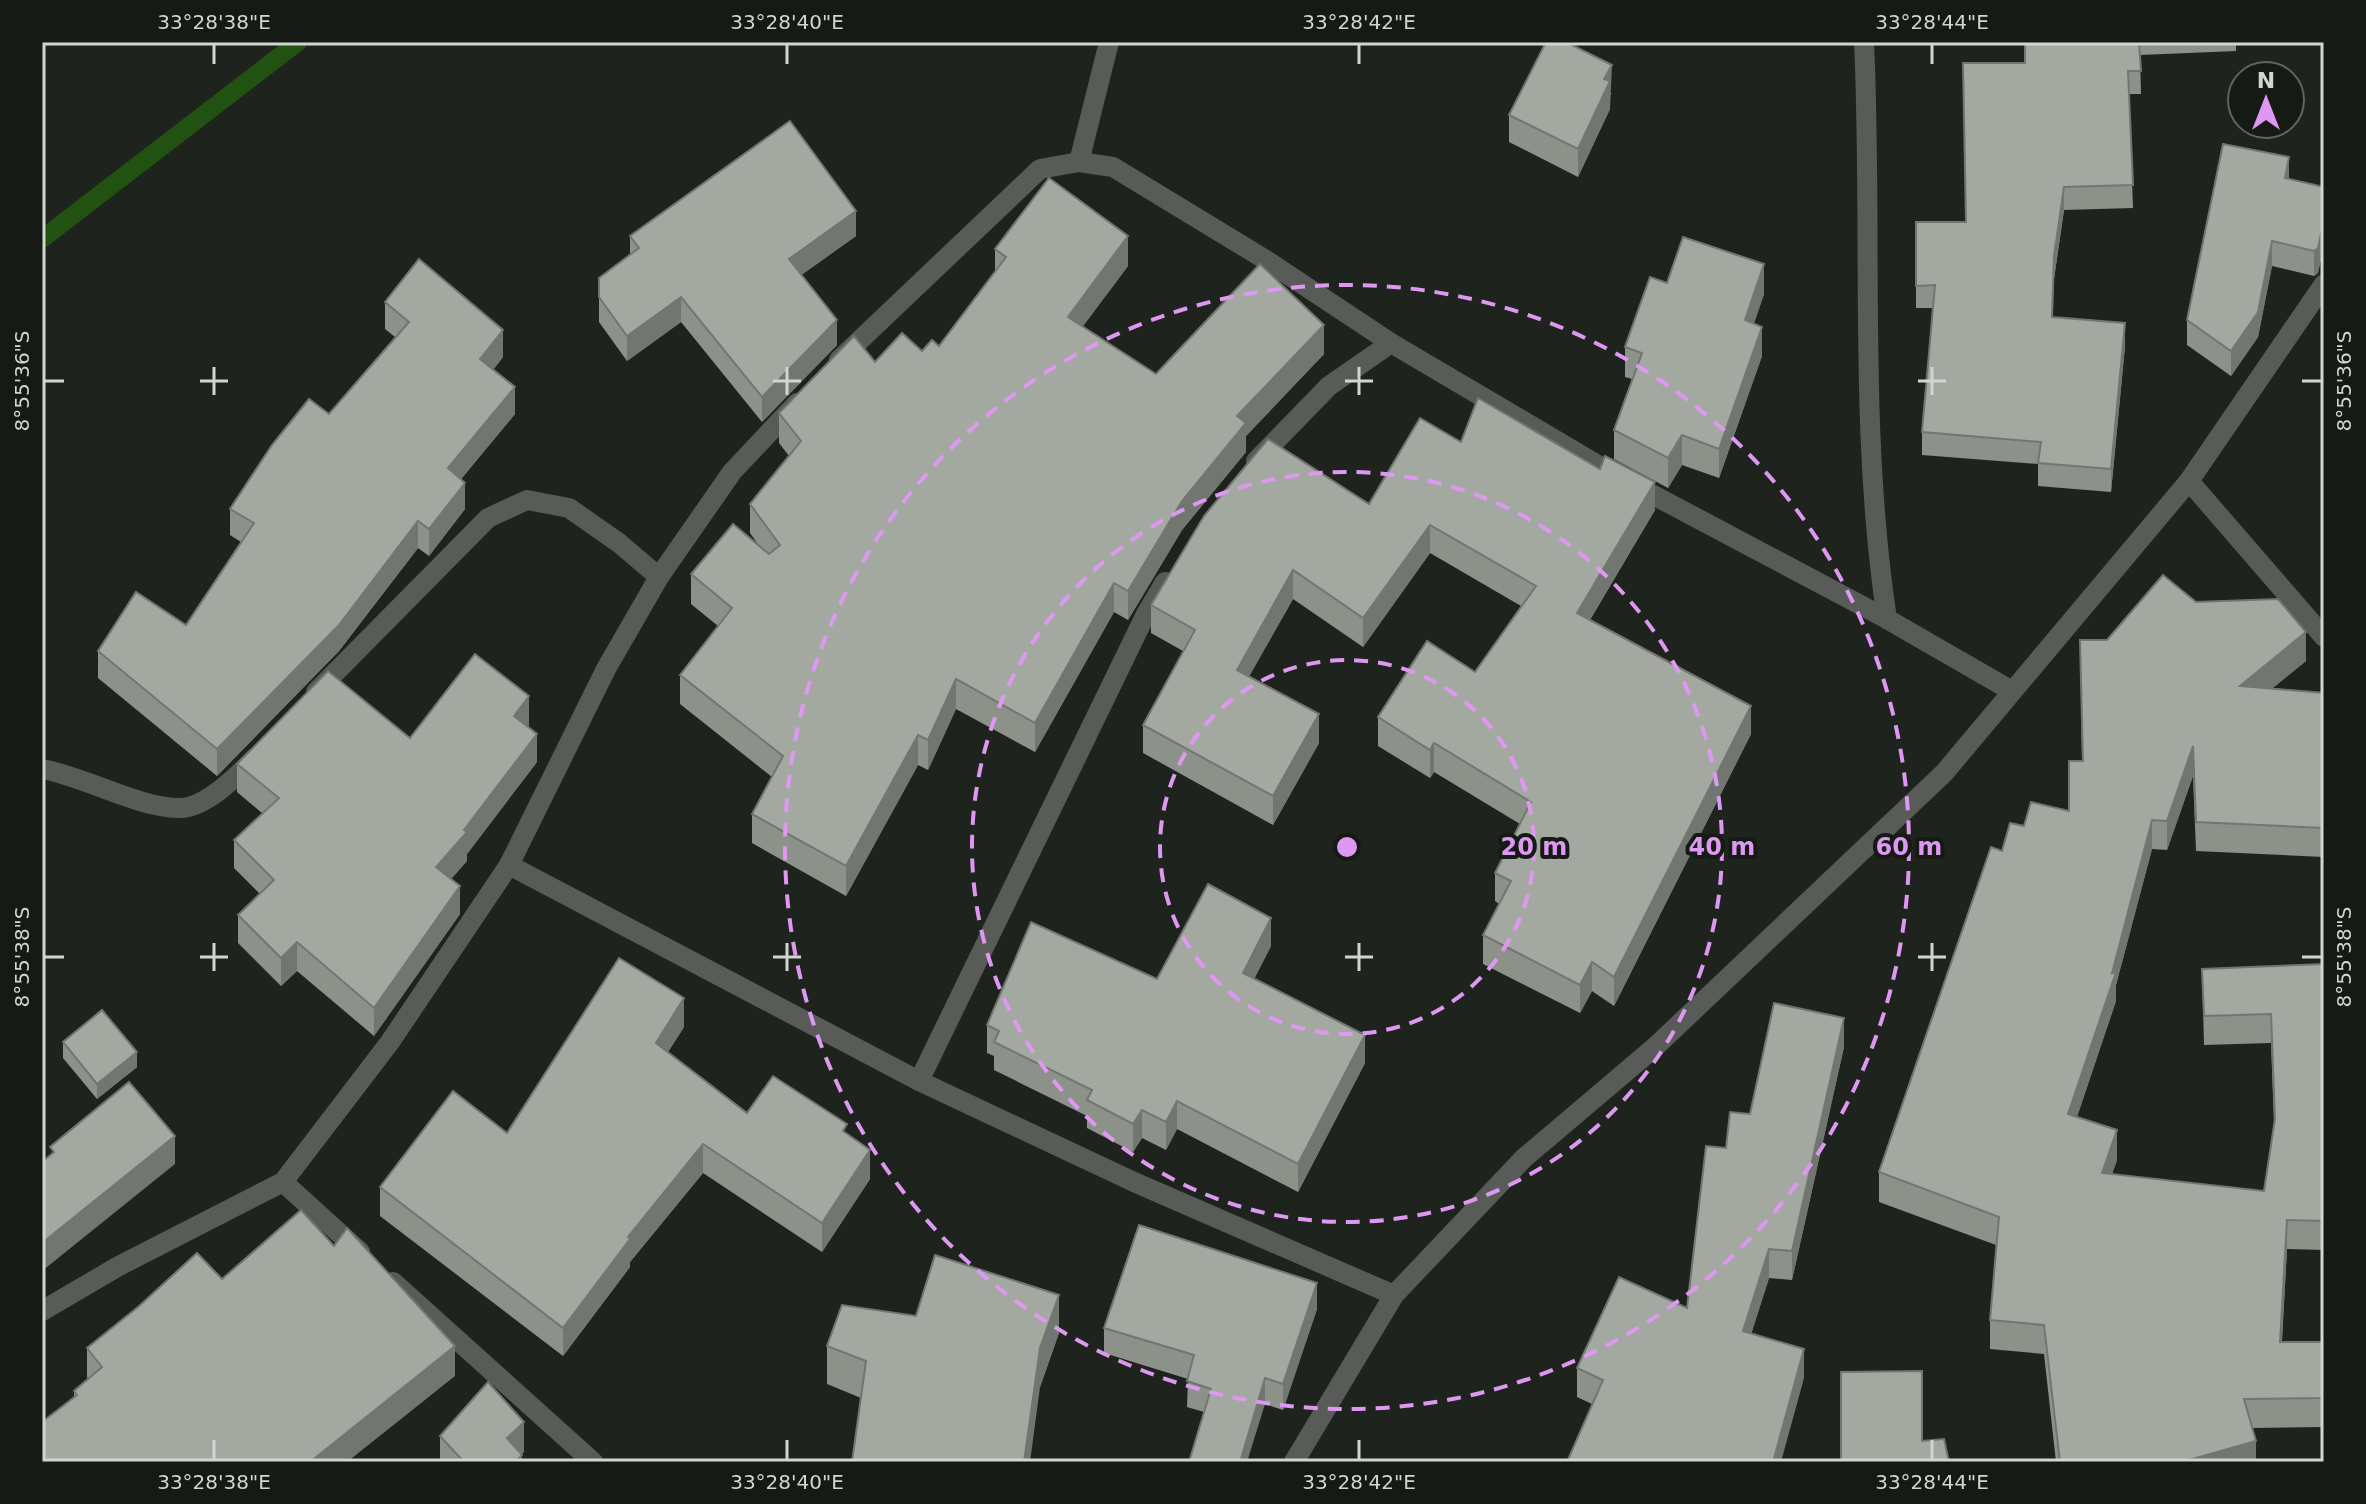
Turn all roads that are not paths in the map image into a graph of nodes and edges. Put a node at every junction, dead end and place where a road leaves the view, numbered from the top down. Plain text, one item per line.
1 (1109, 42) edge
2 (1864, 42) edge
3 (1079, 162) junction
4 (2324, 284) edge
5 (1391, 343) junction
6 (1245, 473) edge
7 (2189, 481) junction
8 (1177, 563) edge
9 (659, 577) junction
10 (1887, 619) junction
11 (2324, 637) edge
12 (2012, 691) junction
13 (306, 703) edge
14 (275, 737) edge
15 (42, 769) edge
16 (509, 865) junction
17 (919, 1081) junction
18 (283, 1182) junction
19 (1394, 1295) junction
20 (42, 1311) edge
21 (591, 1461) edge
22 (1294, 1462) edge

1 - 3 street
2 - 10 street
3 - 5 street
3 - 9 street
4 - 7 street
5 - 6 street
5 - 10 street
7 - 11 street
7 - 12 street
8 - 17 street
9 - 13 street
9 - 16 street
10 - 12 street
12 - 19 street
14 - 15 street
16 - 17 street
16 - 18 street
17 - 19 street
18 - 20 street
18 - 21 street
19 - 22 street

